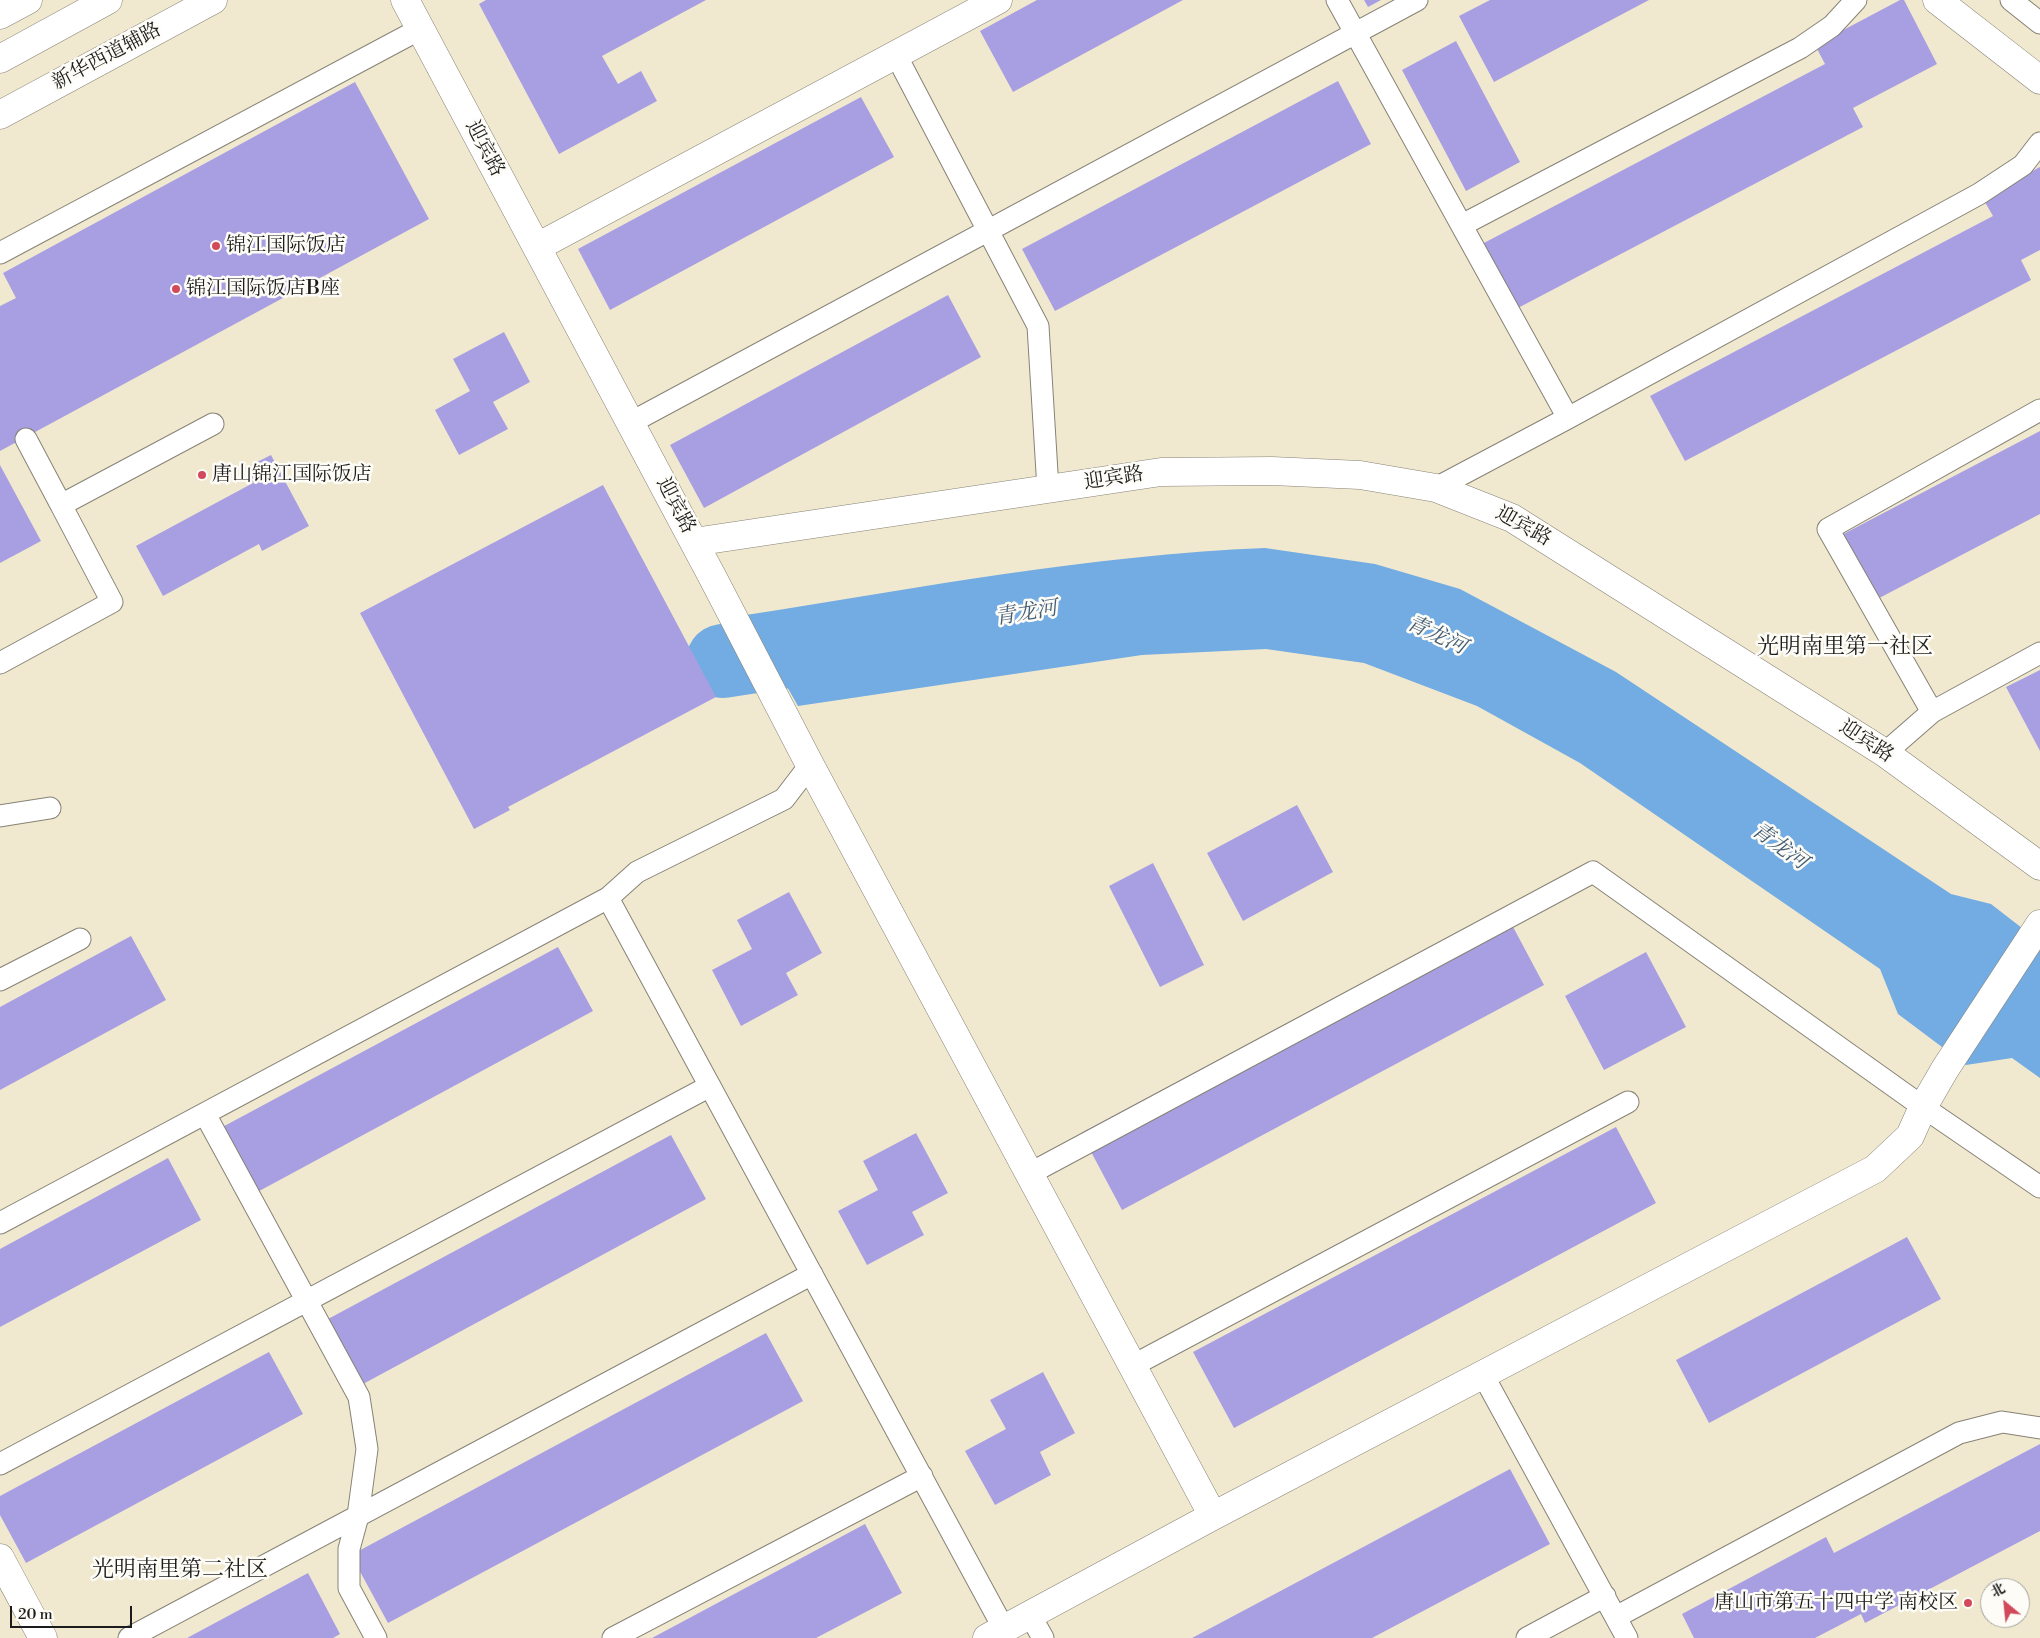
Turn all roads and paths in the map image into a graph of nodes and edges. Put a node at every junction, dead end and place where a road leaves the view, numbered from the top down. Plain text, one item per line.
1 (28, 0) edge
2 (108, 0) edge
3 (214, 0) edge
4 (404, 0) edge
5 (998, 0) edge
6 (1337, 0) edge
7 (1417, 0) edge
8 (1856, 0) edge
9 (1937, 0) edge
10 (2011, 0) edge
11 (0, 15) edge
12 (2040, 23) edge
13 (420, 29) junction
14 (1355, 33) junction
15 (896, 55) junction
16 (0, 59) edge
17 (2040, 80) edge
18 (0, 114) edge
19 (2040, 143) edge
20 (1462, 225) junction
21 (989, 230) junction
22 (537, 247) junction
23 (0, 252) edge
24 (2040, 410) edge
25 (1568, 418) junction
26 (630, 423) junction
27 (213, 424) dead end
28 (26, 438) dead end
29 (1436, 488) junction
30 (1048, 489) junction
31 (61, 505) junction
32 (694, 542) junction
33 (2040, 654) edge
34 (0, 663) edge
35 (0, 669) edge
36 (1932, 712) junction
37 (1885, 752) junction
38 (804, 754) junction
39 (50, 808) dead end
40 (0, 816) edge
41 (2040, 866) edge
42 (608, 898) junction
43 (2040, 924) edge
44 (80, 939) dead end
45 (0, 980) edge
46 (710, 1086) junction
47 (1628, 1102) dead end
48 (1923, 1106) junction
49 (205, 1114) junction
50 (1029, 1174) junction
51 (2040, 1187) edge
52 (0, 1223) edge
53 (812, 1274) junction
54 (306, 1301) junction
55 (1132, 1366) junction
56 (1483, 1375) junction
57 (2040, 1428) edge
58 (0, 1464) edge
59 (922, 1476) junction
60 (358, 1516) junction
61 (1212, 1516) junction
62 (0, 1558) edge
63 (1605, 1596) junction
64 (1616, 1617) junction
65 (1037, 1626) edge
66 (996, 1633) edge
67 (43, 1638) edge
68 (129, 1638) edge
69 (376, 1638) edge
70 (613, 1638) edge
71 (1527, 1638) edge
72 (1627, 1638) edge

1 - 11 street
2 - 16 street
3 - 18 street, 新华西道辅路
4 - 13 street, 迎宾路
5 - 15 street
6 - 14 lane
7 - 14 lane
8 - 20 lane
9 - 17 street
10 - 12 lane
13 - 22 street, 迎宾路
13 - 23 lane
14 - 20 lane
14 - 21 lane
15 - 21 lane
15 - 22 street
19 - 25 lane
20 - 25 lane
21 - 26 lane
21 - 30 lane
22 - 26 street, 迎宾路
24 - 36 lane
25 - 29 lane
26 - 32 street, 迎宾路
27 - 31 lane
28 - 31 lane
29 - 30 street, 迎宾路
29 - 37 street, 迎宾路
30 - 32 street, 迎宾路
31 - 34 lane
32 - 38 street
33 - 36 lane
34 - 35 lane
36 - 37 lane
37 - 41 street, 迎宾路
38 - 42 lane
38 - 50 street
39 - 40 lane
42 - 46 lane
42 - 49 lane
43 - 48 street
44 - 45 lane
46 - 53 lane
46 - 54 lane
47 - 55 lane
48 - 50 lane
48 - 51 lane
48 - 56 street
49 - 52 lane
49 - 54 lane
50 - 55 street
53 - 59 lane
53 - 60 lane
54 - 58 lane
54 - 60 lane
55 - 61 street
56 - 61 street
56 - 63 lane
57 - 64 lane
59 - 66 lane
59 - 70 lane
60 - 68 lane
60 - 69 lane
61 - 65 street
62 - 67 street
63 - 64 lane
63 - 71 lane
64 - 72 lane
65 - 66 street

